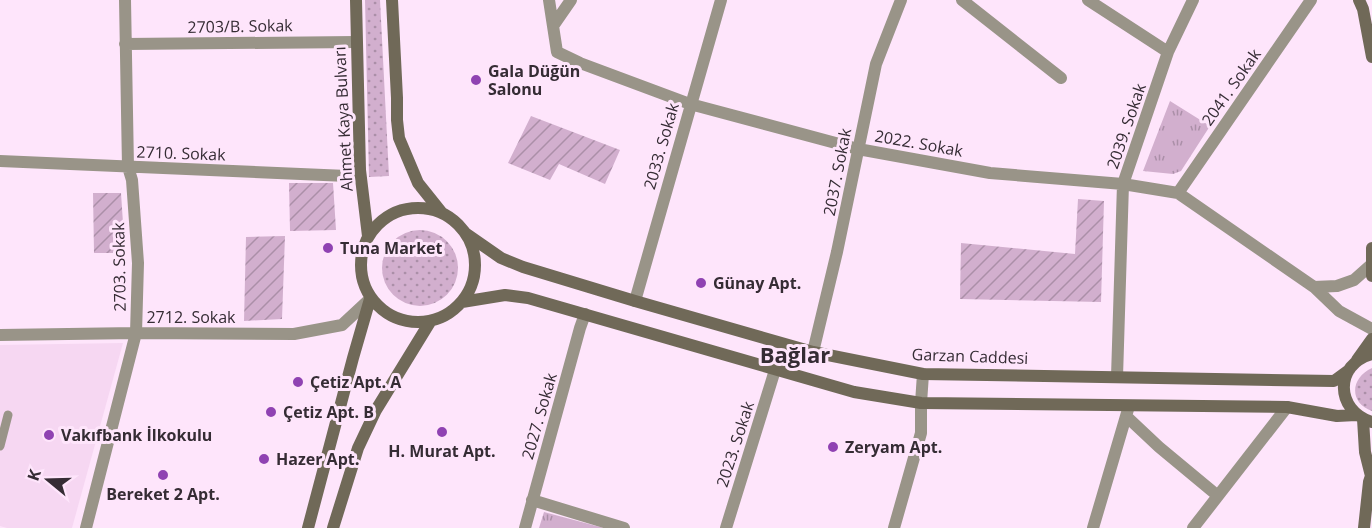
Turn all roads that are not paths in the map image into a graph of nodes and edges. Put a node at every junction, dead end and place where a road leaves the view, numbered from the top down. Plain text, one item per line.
1 (124, 0) edge
2 (356, 0) edge
3 (392, 0) edge
4 (549, 0) edge
5 (571, 0) edge
6 (721, 0) edge
7 (901, 0) edge
8 (962, 0) edge
9 (1088, 0) edge
10 (1193, 0) edge
11 (1311, 0) edge
12 (1359, 0) edge
13 (553, 26) junction
14 (356, 42) junction
15 (125, 44) junction
16 (1168, 52) junction
17 (1372, 57) edge
18 (1061, 78) dead end
19 (690, 104) junction
20 (858, 149) junction
21 (0, 161) edge
22 (128, 167) junction
23 (360, 170) junction
24 (1124, 184) junction
25 (1178, 193) junction
26 (443, 214) junction
27 (465, 232) junction
28 (368, 236) junction
29 (1372, 248) edge
30 (1372, 264) edge
31 (1372, 276) edge
32 (1314, 287) junction
33 (370, 299) junction
34 (635, 301) junction
35 (462, 302) junction
36 (585, 314) junction
37 (430, 322) junction
38 (1372, 329) edge
39 (136, 333) junction
40 (0, 335) edge
41 (1372, 339) edge
42 (813, 352) junction
43 (1372, 354) edge
44 (1353, 366) junction
45 (775, 370) junction
46 (923, 374) junction
47 (1117, 377) junction
48 (921, 403) junction
49 (1287, 407) junction
50 (1127, 411) junction
51 (8, 415) dead end
52 (1364, 419) edge
53 (0, 446) edge
54 (1371, 475) edge
55 (1218, 496) junction
56 (532, 500) junction
57 (86, 528) edge
58 (309, 528) edge
59 (333, 528) edge
60 (525, 528) edge
61 (624, 528) edge
62 (726, 528) edge
63 (894, 528) edge
64 (1093, 528) edge
65 (1193, 528) edge
66 (1364, 528) edge

1 - 15 street, 2703. Sokak
2 - 14 street, Ahmet Kaya Bulvarı
3 - 26 street
4 - 13 street, 2022. Sokak
5 - 13 street
6 - 19 street, 2033. Sokak
7 - 20 street, 2037. Sokak
8 - 18 street
9 - 16 street
10 - 16 street, 2039. Sokak
11 - 25 street, 2041. Sokak
12 - 17 street
13 - 19 street, 2022. Sokak
14 - 15 street, 2703/B. Sokak
14 - 23 street, Ahmet Kaya Bulvarı
15 - 22 street, 2703. Sokak
16 - 24 street, 2039. Sokak
19 - 20 street, 2022. Sokak
19 - 34 street, 2033. Sokak
20 - 24 street, 2022. Sokak
20 - 42 street, 2037. Sokak
21 - 22 street, 2710. Sokak
22 - 23 street, 2710. Sokak
22 - 39 street, 2703. Sokak
23 - 28 street, Ahmet Kaya Bulvarı
24 - 25 street, 2022. Sokak
24 - 47 street, 2039. Sokak
25 - 32 street, 2022. Sokak
26 - 27 street
26 - 28 street
27 - 34 street, Garzan Caddesi
27 - 35 street
28 - 33 street
29 - 30 street
30 - 31 street
30 - 32 street
32 - 38 street, 2022. Sokak
33 - 37 street
33 - 39 street, 2712. Sokak
33 - 58 street
34 - 42 street, Garzan Caddesi
35 - 36 street
35 - 37 street
36 - 45 street
36 - 56 street, 2027. Sokak
37 - 59 street
39 - 40 street, 2712. Sokak
39 - 57 street, 2703. Sokak
41 - 44 street
42 - 46 street, Garzan Caddesi
43 - 44 street, Garzan Caddesi
44 - 47 street, Garzan Caddesi
44 - 52 street
45 - 48 street
45 - 62 street, 2023. Sokak
46 - 47 street, Garzan Caddesi
46 - 48 street
48 - 50 street
48 - 63 street
49 - 50 street
49 - 52 street
49 - 55 street
50 - 55 street
50 - 64 street
51 - 53 lane
52 - 54 street
54 - 66 street
55 - 65 street
56 - 60 street, 2027. Sokak
56 - 61 street

